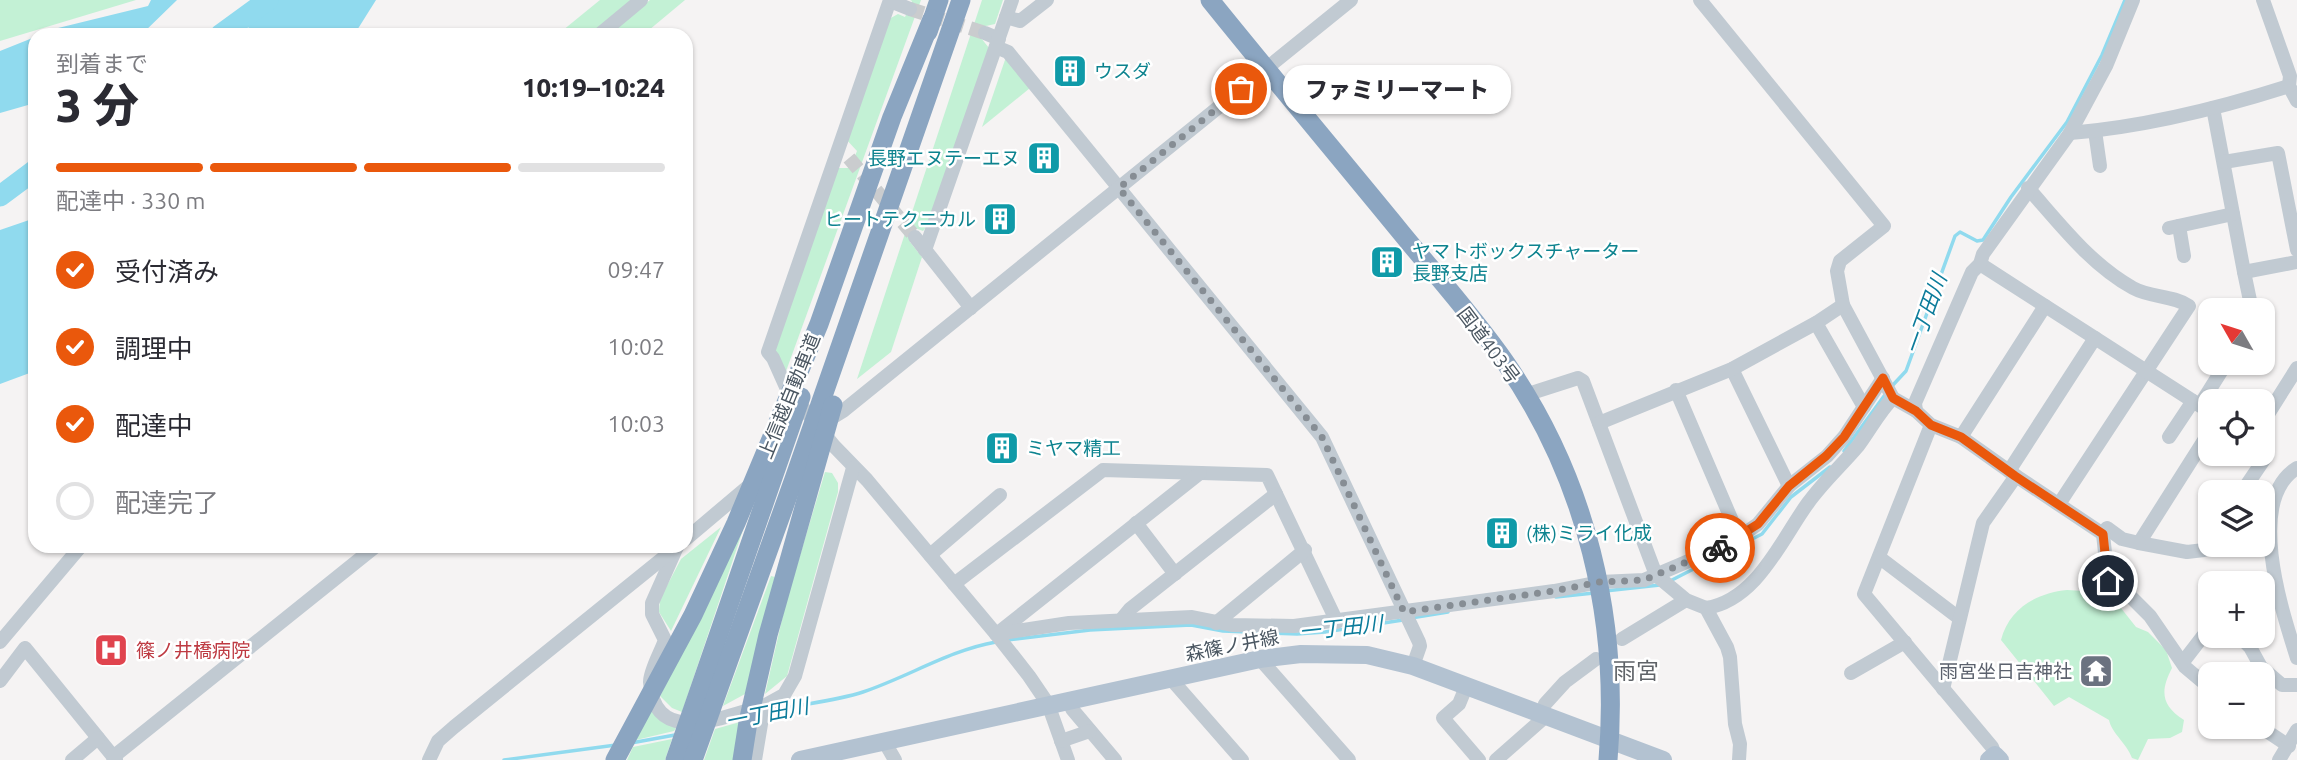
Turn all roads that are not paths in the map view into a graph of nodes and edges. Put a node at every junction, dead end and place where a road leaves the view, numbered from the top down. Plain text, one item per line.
1 (641, 0) edge
2 (890, 0) edge
3 (939, 0) edge
4 (961, 0) edge
5 (1012, 0) edge
6 (1047, 0) edge
7 (1210, 0) edge
8 (1351, 0) edge
9 (1700, 0) edge
10 (2133, 0) edge
11 (2263, 0) edge
12 (910, 9) tunnel mouth
13 (1006, 17) junction
14 (607, 28) edge
15 (993, 39) junction
16 (1266, 69) junction
17 (2289, 86) junction
18 (2297, 101) edge
19 (2213, 108) junction
20 (2095, 131) junction
21 (2070, 133) junction
22 (840, 142) junction
23 (849, 158) tunnel mouth
24 (2224, 162) junction
25 (2100, 166) dead end
26 (1119, 188) junction
27 (2028, 188) junction
28 (2233, 215) junction
29 (915, 237) tunnel mouth
30 (925, 250) junction
31 (2297, 250) edge
32 (2184, 256) dead end
33 (2297, 262) edge
34 (1980, 264) junction
35 (2244, 272) junction
36 (2249, 298) edge
37 (1843, 305) junction
38 (2045, 306) junction
39 (971, 308) junction
40 (1816, 323) junction
41 (2095, 338) junction
42 (2297, 368) edge
43 (1732, 369) junction
44 (2147, 371) junction
45 (801, 381) junction
46 (1889, 388) junction
47 (1676, 390) junction
48 (1525, 395) junction
49 (2275, 403) edge
50 (2198, 404) edge
51 (1864, 407) junction
52 (2198, 409) edge
53 (1916, 411) junction
54 (1599, 423) junction
55 (1931, 425) junction
56 (818, 426) junction
57 (1961, 437) junction
58 (2169, 437) dead end
59 (2198, 450) edge
60 (853, 468) junction
61 (2297, 468) edge
62 (1200, 473) junction
63 (2012, 474) junction
64 (803, 477) junction
65 (1789, 486) junction
66 (1276, 494) junction
67 (1000, 495) dead end
68 (2059, 504) junction
69 (1136, 523) junction
70 (693, 533) edge
71 (2103, 534) junction
72 (1739, 537) junction
73 (2139, 543) junction
74 (1305, 550) junction
75 (2198, 551) edge
76 (75, 553) edge
77 (367, 553) edge
78 (669, 553) edge
79 (675, 553) edge
80 (930, 555) junction
81 (1880, 558) junction
82 (1175, 574) junction
83 (1662, 580) junction
84 (954, 584) junction
85 (1601, 589) junction
86 (1686, 600) junction
87 (1706, 608) junction
88 (1406, 617) junction
89 (1959, 618) junction
90 (1121, 620) junction
91 (1336, 622) junction
92 (1216, 623) junction
93 (999, 638) junction
94 (1622, 639) dead end
95 (0, 642) edge
96 (1905, 642) junction
97 (2198, 643) edge
98 (2251, 648) edge
99 (2297, 658) edge
100 (1261, 659) junction
101 (1596, 659) dead end
102 (2183, 663) junction
103 (1413, 666) junction
104 (1851, 673) dead end
105 (2198, 677) edge
106 (1171, 679) junction
107 (0, 681) edge
108 (2297, 685) edge
109 (1466, 687) junction
110 (1943, 689) junction
111 (706, 697) junction
112 (1048, 705) junction
113 (1072, 709) dead end
114 (1545, 710) junction
115 (764, 711) junction
116 (2297, 730) edge
117 (1090, 731) junction
118 (98, 738) junction
119 (2275, 738) edge
120 (1609, 740) junction
121 (884, 741) junction
122 (1060, 741) junction
123 (2288, 747) junction
124 (114, 758) edge
125 (1995, 758) edge
126 (72, 760) edge
127 (429, 760) edge
128 (615, 760) edge
129 (675, 760) edge
130 (693, 760) edge
131 (742, 760) edge
132 (755, 760) edge
133 (800, 760) edge
134 (895, 760) edge
135 (1068, 760) edge
136 (1115, 760) edge
137 (1242, 760) edge
138 (1349, 760) edge
139 (1479, 760) edge
140 (1496, 760) edge
141 (1608, 760) edge
142 (1663, 760) edge
143 (1739, 760) edge
144 (2279, 760) edge

1 - 14 street
2 - 12 street
2 - 22 street
3 - 45 highway, 上信越自動車道
4 - 64 highway, 上信越自動車道
5 - 13 street
6 - 13 street
7 - 16 highway, 国道403号
8 - 16 street
9 - 37 street
10 - 21 street
11 - 17 street
13 - 15 street
15 - 26 street
15 - 30 street
16 - 26 street
16 - 48 highway, 国道403号
17 - 18 street
17 - 19 street
19 - 20 street
19 - 24 street
20 - 21 street
20 - 25 street
21 - 27 street
22 - 23 street
22 - 56 street
24 - 28 street
24 - 31 street
26 - 39 street
26 - 88 street
27 - 34 street
27 - 44 street
28 - 32 street
28 - 35 street
29 - 30 street
30 - 39 street
33 - 35 street
34 - 38 street
34 - 53 street
35 - 36 street
37 - 40 street
37 - 46 street
38 - 41 street
38 - 57 street
39 - 56 street
40 - 43 street
40 - 51 street
41 - 44 street
41 - 63 street
42 - 49 street
43 - 47 street
43 - 65 street
44 - 50 street
44 - 68 street
45 - 111 highway, 上信越自動車道
45 - 128 highway, 上信越自動車道
46 - 51 street
46 - 53 street
46 - 87 street
47 - 54 street
47 - 72 street
48 - 54 street
48 - 85 highway, 国道403号
51 - 65 street
52 - 58 street
53 - 55 street
54 - 83 street
55 - 57 street
55 - 81 street
56 - 60 street
56 - 70 street
57 - 63 street
59 - 73 street
60 - 80 street
60 - 115 street
61 - 99 street
62 - 66 street
62 - 69 street
62 - 84 street
63 - 68 street
63 - 89 street
64 - 111 highway, 上信越自動車道
64 - 131 highway, 上信越自動車道
65 - 72 street
66 - 74 street
66 - 82 street
67 - 80 street
68 - 71 street
69 - 82 street
69 - 93 street
71 - 73 street
71 - 102 street
72 - 83 street
73 - 75 street
74 - 91 street
74 - 92 street
76 - 95 street
77 - 124 street
78 - 127 street
79 - 115 street
80 - 84 street
81 - 89 street
81 - 96 street
82 - 90 street
83 - 85 street
83 - 86 street
84 - 93 street
85 - 88 street
85 - 120 highway, 国道403号
86 - 87 street
86 - 94 street
87 - 143 street
88 - 91 street
88 - 103 street
89 - 110 street
90 - 92 street
90 - 93 street
91 - 92 street
93 - 112 street
96 - 104 street
96 - 110 street
97 - 102 street
98 - 108 street
100 - 103 main road, 森篠ノ井線
100 - 106 main road, 森篠ノ井線
100 - 138 street
101 - 114 street
102 - 105 street
103 - 109 main road, 森篠ノ井線
106 - 112 main road, 森篠ノ井線
106 - 137 street
107 - 118 street
109 - 114 main road, 森篠ノ井線
109 - 139 street
110 - 125 street
111 - 129 highway, 上信越自動車道
111 - 130 highway, 上信越自動車道
112 - 121 main road, 森篠ノ井線
112 - 122 street
113 - 117 street
114 - 120 main road, 森篠ノ井線
114 - 140 street
115 - 132 street
116 - 123 street
117 - 122 street
117 - 136 street
118 - 124 street
118 - 126 street
119 - 123 street
120 - 141 highway, 国道403号
120 - 142 main road, 森篠ノ井線
121 - 133 main road, 森篠ノ井線
121 - 134 street
122 - 135 street
123 - 144 street

